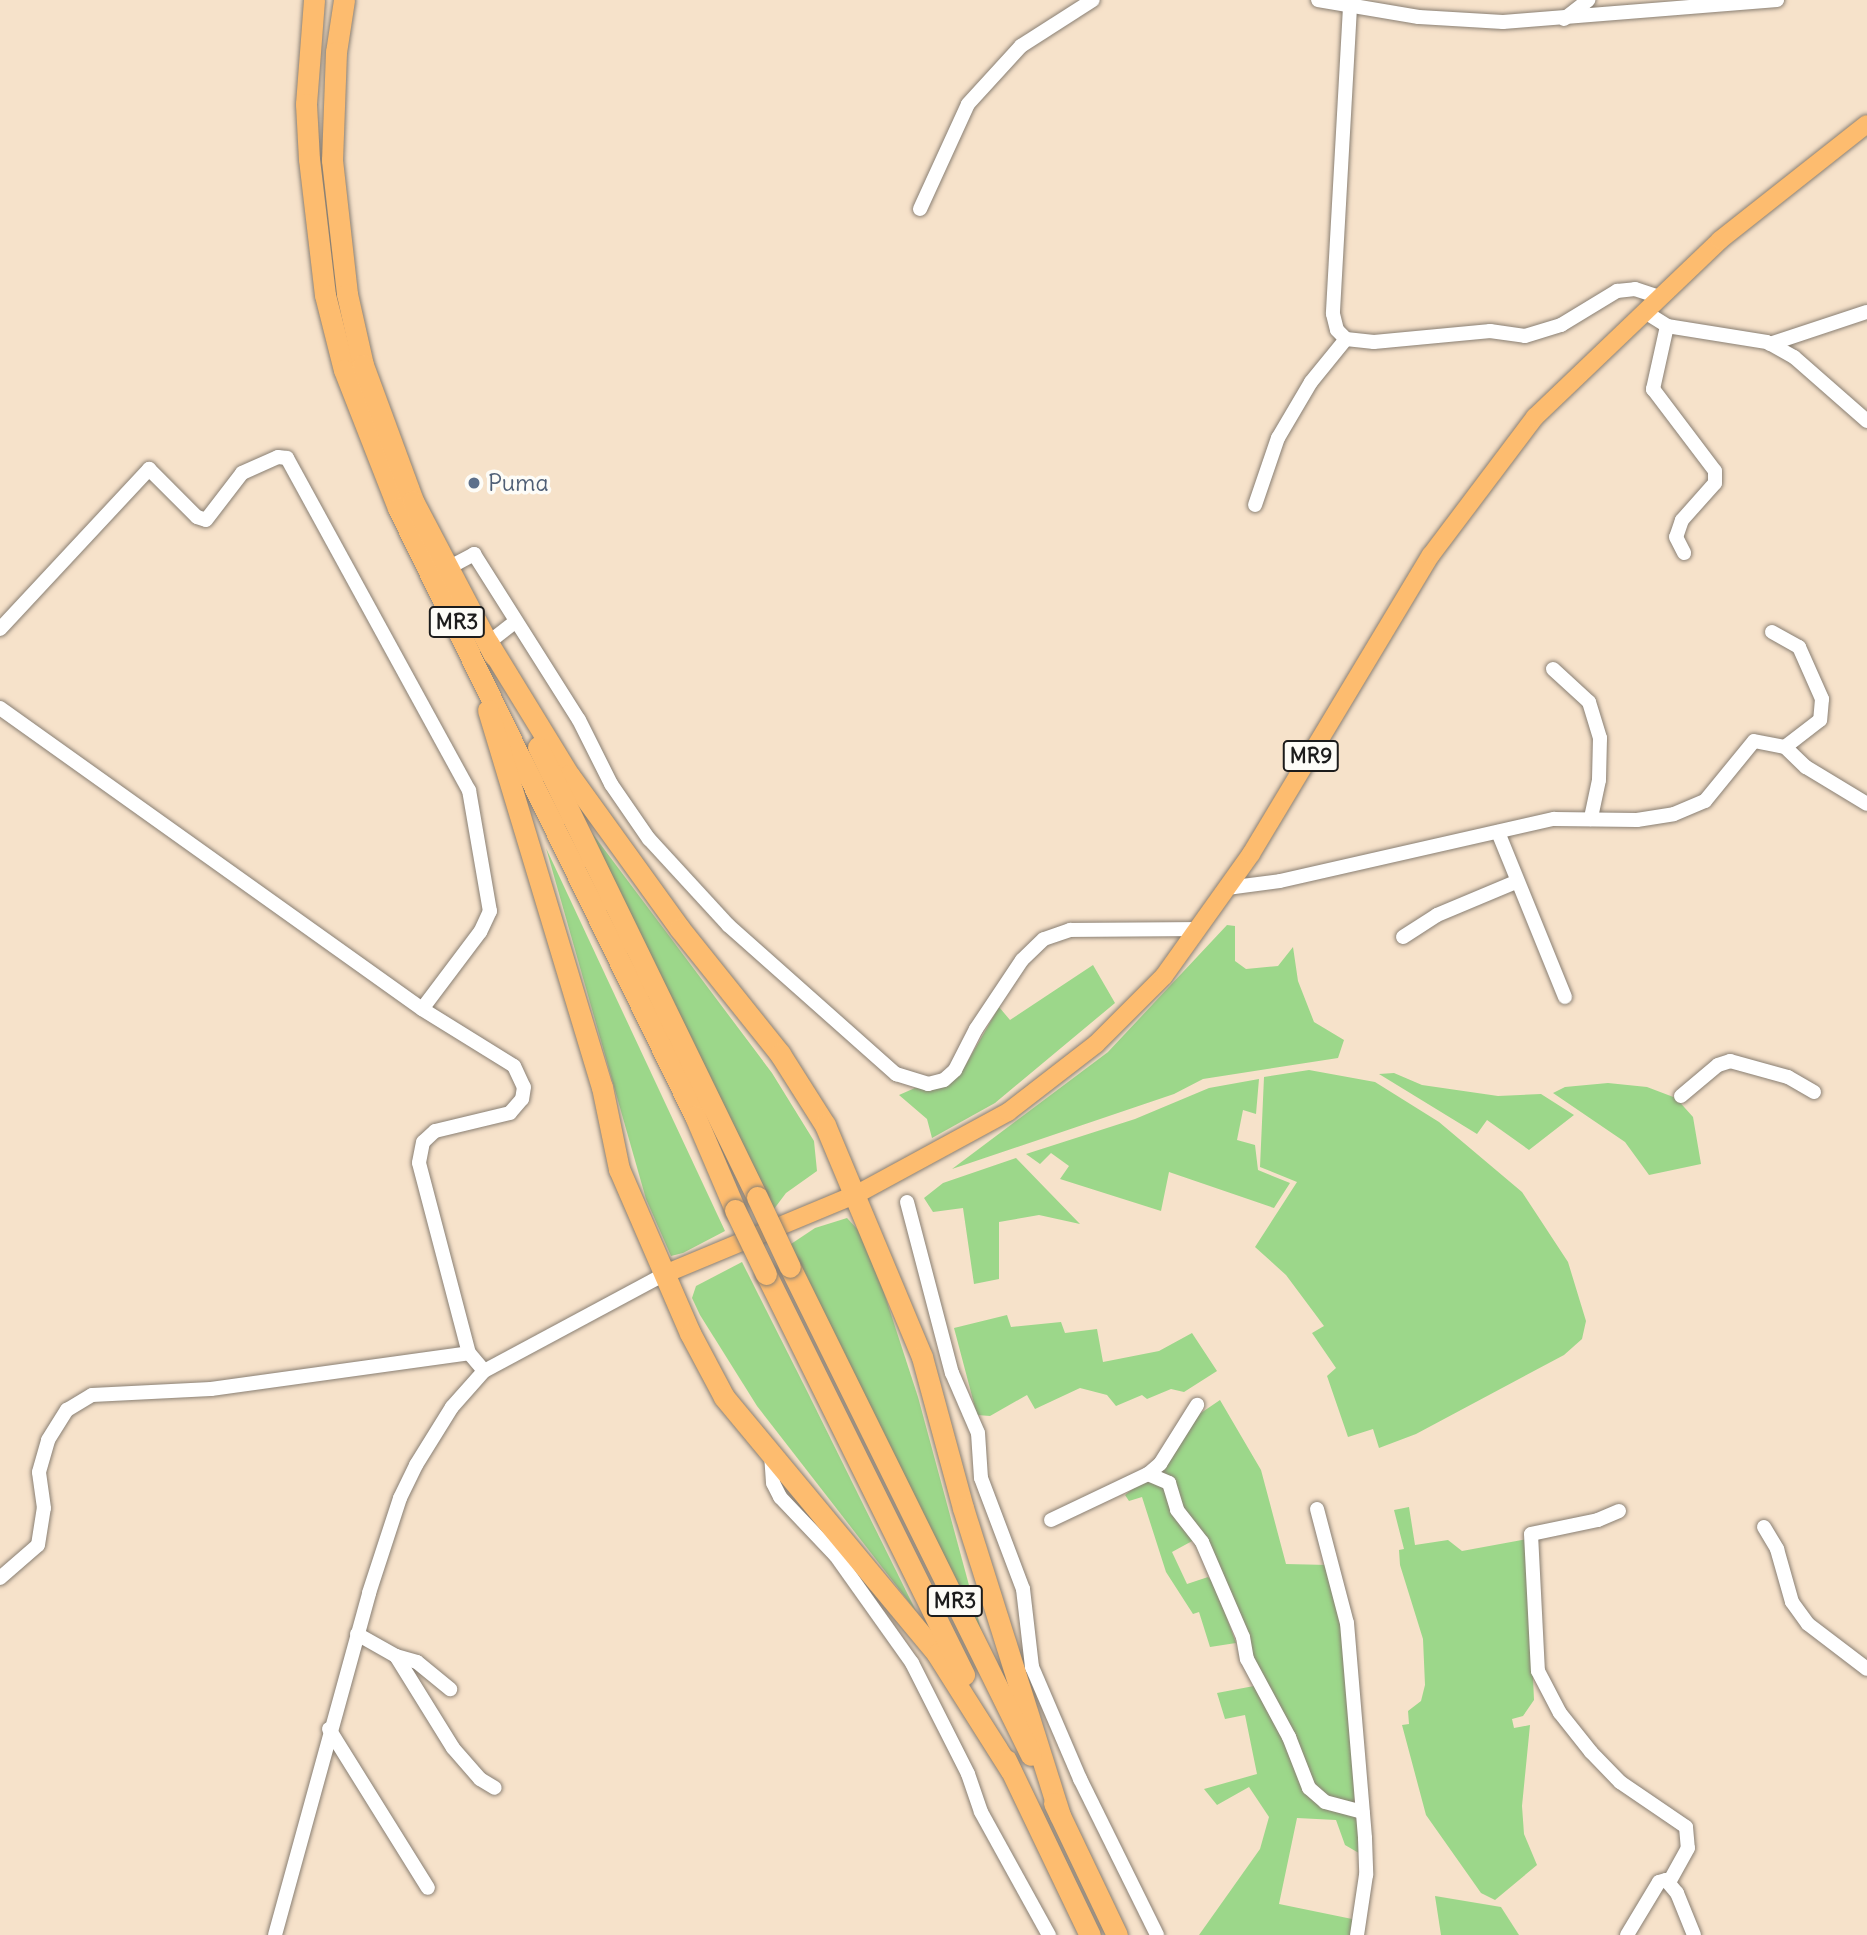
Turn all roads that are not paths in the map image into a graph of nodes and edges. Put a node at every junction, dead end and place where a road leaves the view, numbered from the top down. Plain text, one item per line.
1 (314, 0) edge
2 (344, 0) edge
3 (1093, 0) edge
4 (1318, 0) edge
5 (1588, 0) edge
6 (1777, 0) edge
7 (1743, 2) edge
8 (1342, 4) edge
9 (1564, 19) junction
10 (1867, 124) edge
11 (920, 209) dead end
12 (1660, 296) junction
13 (1645, 312) junction
14 (1867, 312) edge
15 (1667, 327) junction
16 (1346, 339) junction
17 (1770, 344) junction
18 (1867, 421) edge
19 (1255, 505) dead end
20 (1684, 553) dead end
21 (448, 568) junction
22 (515, 622) junction
23 (0, 629) edge
24 (1772, 632) dead end
25 (479, 646) junction
26 (1553, 668) dead end
27 (0, 708) edge
28 (1785, 747) junction
29 (1867, 804) edge
30 (1591, 819) junction
31 (1498, 832) junction
32 (1516, 882) junction
33 (1227, 888) junction
34 (1198, 929) junction
35 (1403, 937) dead end
36 (1565, 997) dead end
37 (422, 1009) junction
38 (1814, 1092) dead end
39 (1681, 1096) dead end
40 (857, 1194) junction
41 (908, 1202) dead end
42 (667, 1273) junction
43 (469, 1353) junction
44 (484, 1371) junction
45 (1198, 1405) dead end
46 (770, 1450) junction
47 (1148, 1474) junction
48 (1317, 1509) dead end
49 (1619, 1511) dead end
50 (1051, 1520) dead end
51 (1764, 1527) dead end
52 (0, 1578) edge
53 (357, 1634) junction
54 (396, 1656) junction
55 (1867, 1669) edge
56 (450, 1689) dead end
57 (329, 1729) junction
58 (1011, 1771) junction
59 (495, 1788) dead end
60 (1363, 1812) junction
61 (1060, 1815) junction
62 (1671, 1881) junction
63 (428, 1888) dead end
64 (275, 1935) edge
65 (1049, 1935) edge
66 (1090, 1935) edge
67 (1117, 1935) edge
68 (1157, 1935) edge
69 (1357, 1935) edge
70 (1627, 1935) edge
71 (1694, 1935) edge

1 - 25 highway, MR3
2 - 21 highway, MR3
3 - 11 street
4 - 8 street
5 - 9 street
6 - 7 street
7 - 9 street
8 - 9 street
8 - 16 street
10 - 12 main road, MR9
12 - 13 main road, MR9
12 - 16 street
13 - 15 street
13 - 33 main road, MR9
14 - 17 street
15 - 17 street
15 - 20 street
16 - 19 street
17 - 18 street
21 - 22 street
21 - 25 highway, MR3
22 - 25 street
22 - 34 street
23 - 37 street
24 - 28 street
25 - 40 highway
25 - 42 highway
25 - 58 highway, MR3, bridge
25 - 61 highway, MR3, bridge
26 - 30 street
27 - 37 street
28 - 29 street
28 - 30 street
30 - 31 street
31 - 32 street
31 - 33 street
32 - 35 street
32 - 36 street
33 - 34 main road, MR9
34 - 40 main road, MR9
37 - 43 street
38 - 39 street
40 - 42 main road, MR9
40 - 61 highway
41 - 68 street
42 - 44 street
42 - 46 highway
43 - 44 street
43 - 52 street
44 - 53 street
45 - 47 street
46 - 58 highway
46 - 65 street
47 - 50 street
47 - 60 street
48 - 60 street
49 - 62 street
51 - 55 street
53 - 54 street
53 - 57 street
54 - 56 street
54 - 59 street
57 - 63 street
57 - 64 street
58 - 66 highway, MR3
60 - 69 street
61 - 67 highway, MR3
62 - 70 street
62 - 71 street

